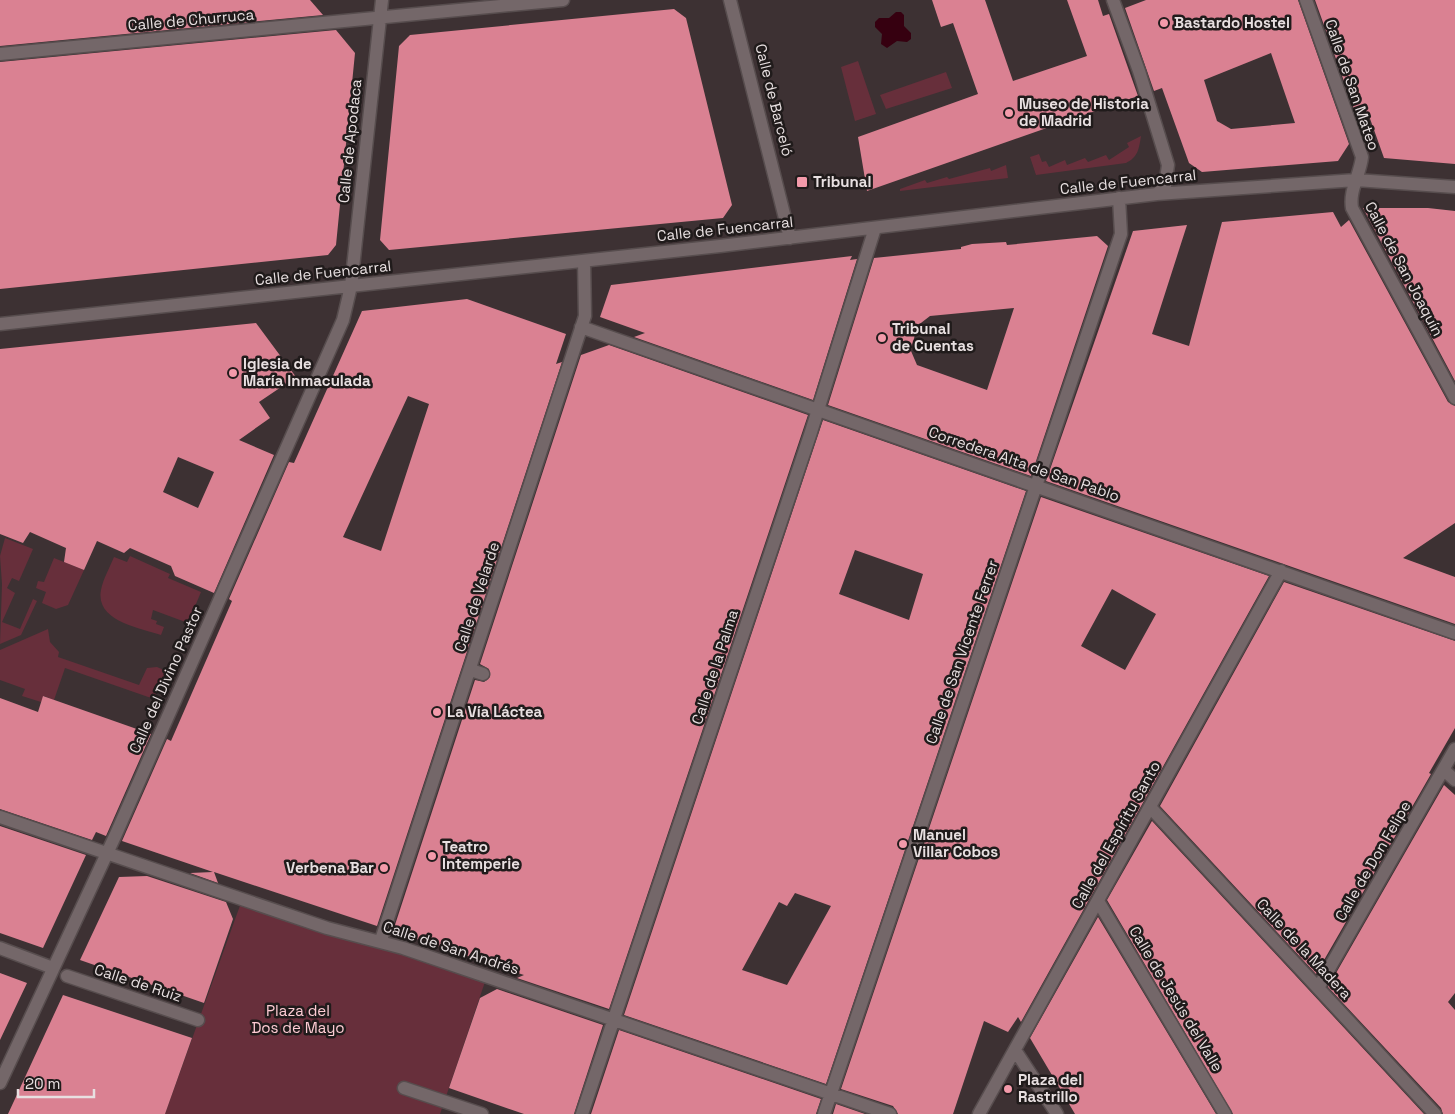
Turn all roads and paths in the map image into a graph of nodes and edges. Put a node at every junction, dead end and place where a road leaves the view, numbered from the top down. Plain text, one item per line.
1 (382, 0) edge
2 (563, 0) edge
3 (730, 0) edge
4 (1113, 0) edge
5 (1306, 0) edge
6 (380, 18) junction
7 (0, 54) edge
8 (1356, 180) junction
9 (1455, 187) edge
10 (1157, 194) junction
11 (1119, 198) junction
12 (875, 228) junction
13 (790, 238) junction
14 (584, 261) junction
15 (351, 286) junction
16 (0, 324) edge
17 (581, 327) junction
18 (1455, 398) edge
19 (817, 409) junction
20 (1035, 484) junction
21 (1281, 571) junction
22 (1455, 633) edge
23 (1455, 749) edge
24 (1444, 770) junction
25 (1455, 780) edge
26 (1150, 807) junction
27 (0, 817) edge
28 (106, 854) junction
29 (1098, 901) junction
30 (381, 940) junction
31 (0, 948) edge
32 (53, 968) junction
33 (67, 976) dead end
34 (1318, 988) junction
35 (198, 1020) dead end
36 (614, 1020) junction
37 (1015, 1050) junction
38 (0, 1084) edge
39 (404, 1088) dead end
40 (831, 1092) junction
41 (482, 1114) edge
42 (582, 1114) edge
43 (824, 1114) edge
44 (890, 1114) edge
45 (979, 1114) edge
46 (1057, 1114) edge
47 (1225, 1114) edge
48 (1435, 1114) edge

1 - 6 street, Calle de Apodaca
2 - 6 street, Calle de Churruca
3 - 13 street, Calle de Barceló
4 - 10 street
5 - 8 street, Calle de San Mateo
6 - 7 street, Calle de Churruca
6 - 15 street, Calle de Apodaca
8 - 9 street, Calle de Fuencarral
8 - 10 street, Calle de Fuencarral
8 - 18 street, Calle de San Joaquín
10 - 11 street, Calle de Fuencarral
11 - 12 street, Calle de Fuencarral
11 - 20 street, Calle de San Vicente Ferrer
12 - 13 street, Calle de Fuencarral
12 - 19 street, Calle de la Palma
13 - 14 street, Calle de Fuencarral
14 - 15 street, Calle de Fuencarral
14 - 17 street, Calle de Velarde
15 - 16 street, Calle de Fuencarral
15 - 28 street, Calle del Divino Pastor
17 - 19 street, Corredera Alta de San Pablo
17 - 30 street, Calle de Velarde
19 - 20 street, Corredera Alta de San Pablo
19 - 36 street, Calle de la Palma
20 - 21 street, Corredera Alta de San Pablo
20 - 40 street, Calle de San Vicente Ferrer
21 - 22 street, Corredera Alta de San Pablo
21 - 26 street, Calle del Espíritu Santo
23 - 24 street, Calle de Don Felipe
24 - 25 street
24 - 34 street, Calle de Don Felipe
26 - 29 street, Calle del Espíritu Santo
26 - 34 street, Calle de la Madera
27 - 28 street, Calle de San Andrés
28 - 30 street, Calle de San Andrés
28 - 32 street, Calle del Divino Pastor
29 - 37 street, Calle del Espíritu Santo
29 - 47 street, Calle de Jesús del Valle
30 - 36 street, Calle de San Andrés
31 - 32 street
32 - 38 street, Calle del Divino Pastor
33 - 35 street, Calle de Ruiz
34 - 48 street, Calle de la Madera
36 - 40 street, Calle de San Andrés
36 - 42 street, Calle de la Palma
37 - 45 street, Calle del Espíritu Santo
37 - 46 street
39 - 41 street
40 - 43 street, Calle de San Vicente Ferrer
40 - 44 street, Calle de San Andrés

